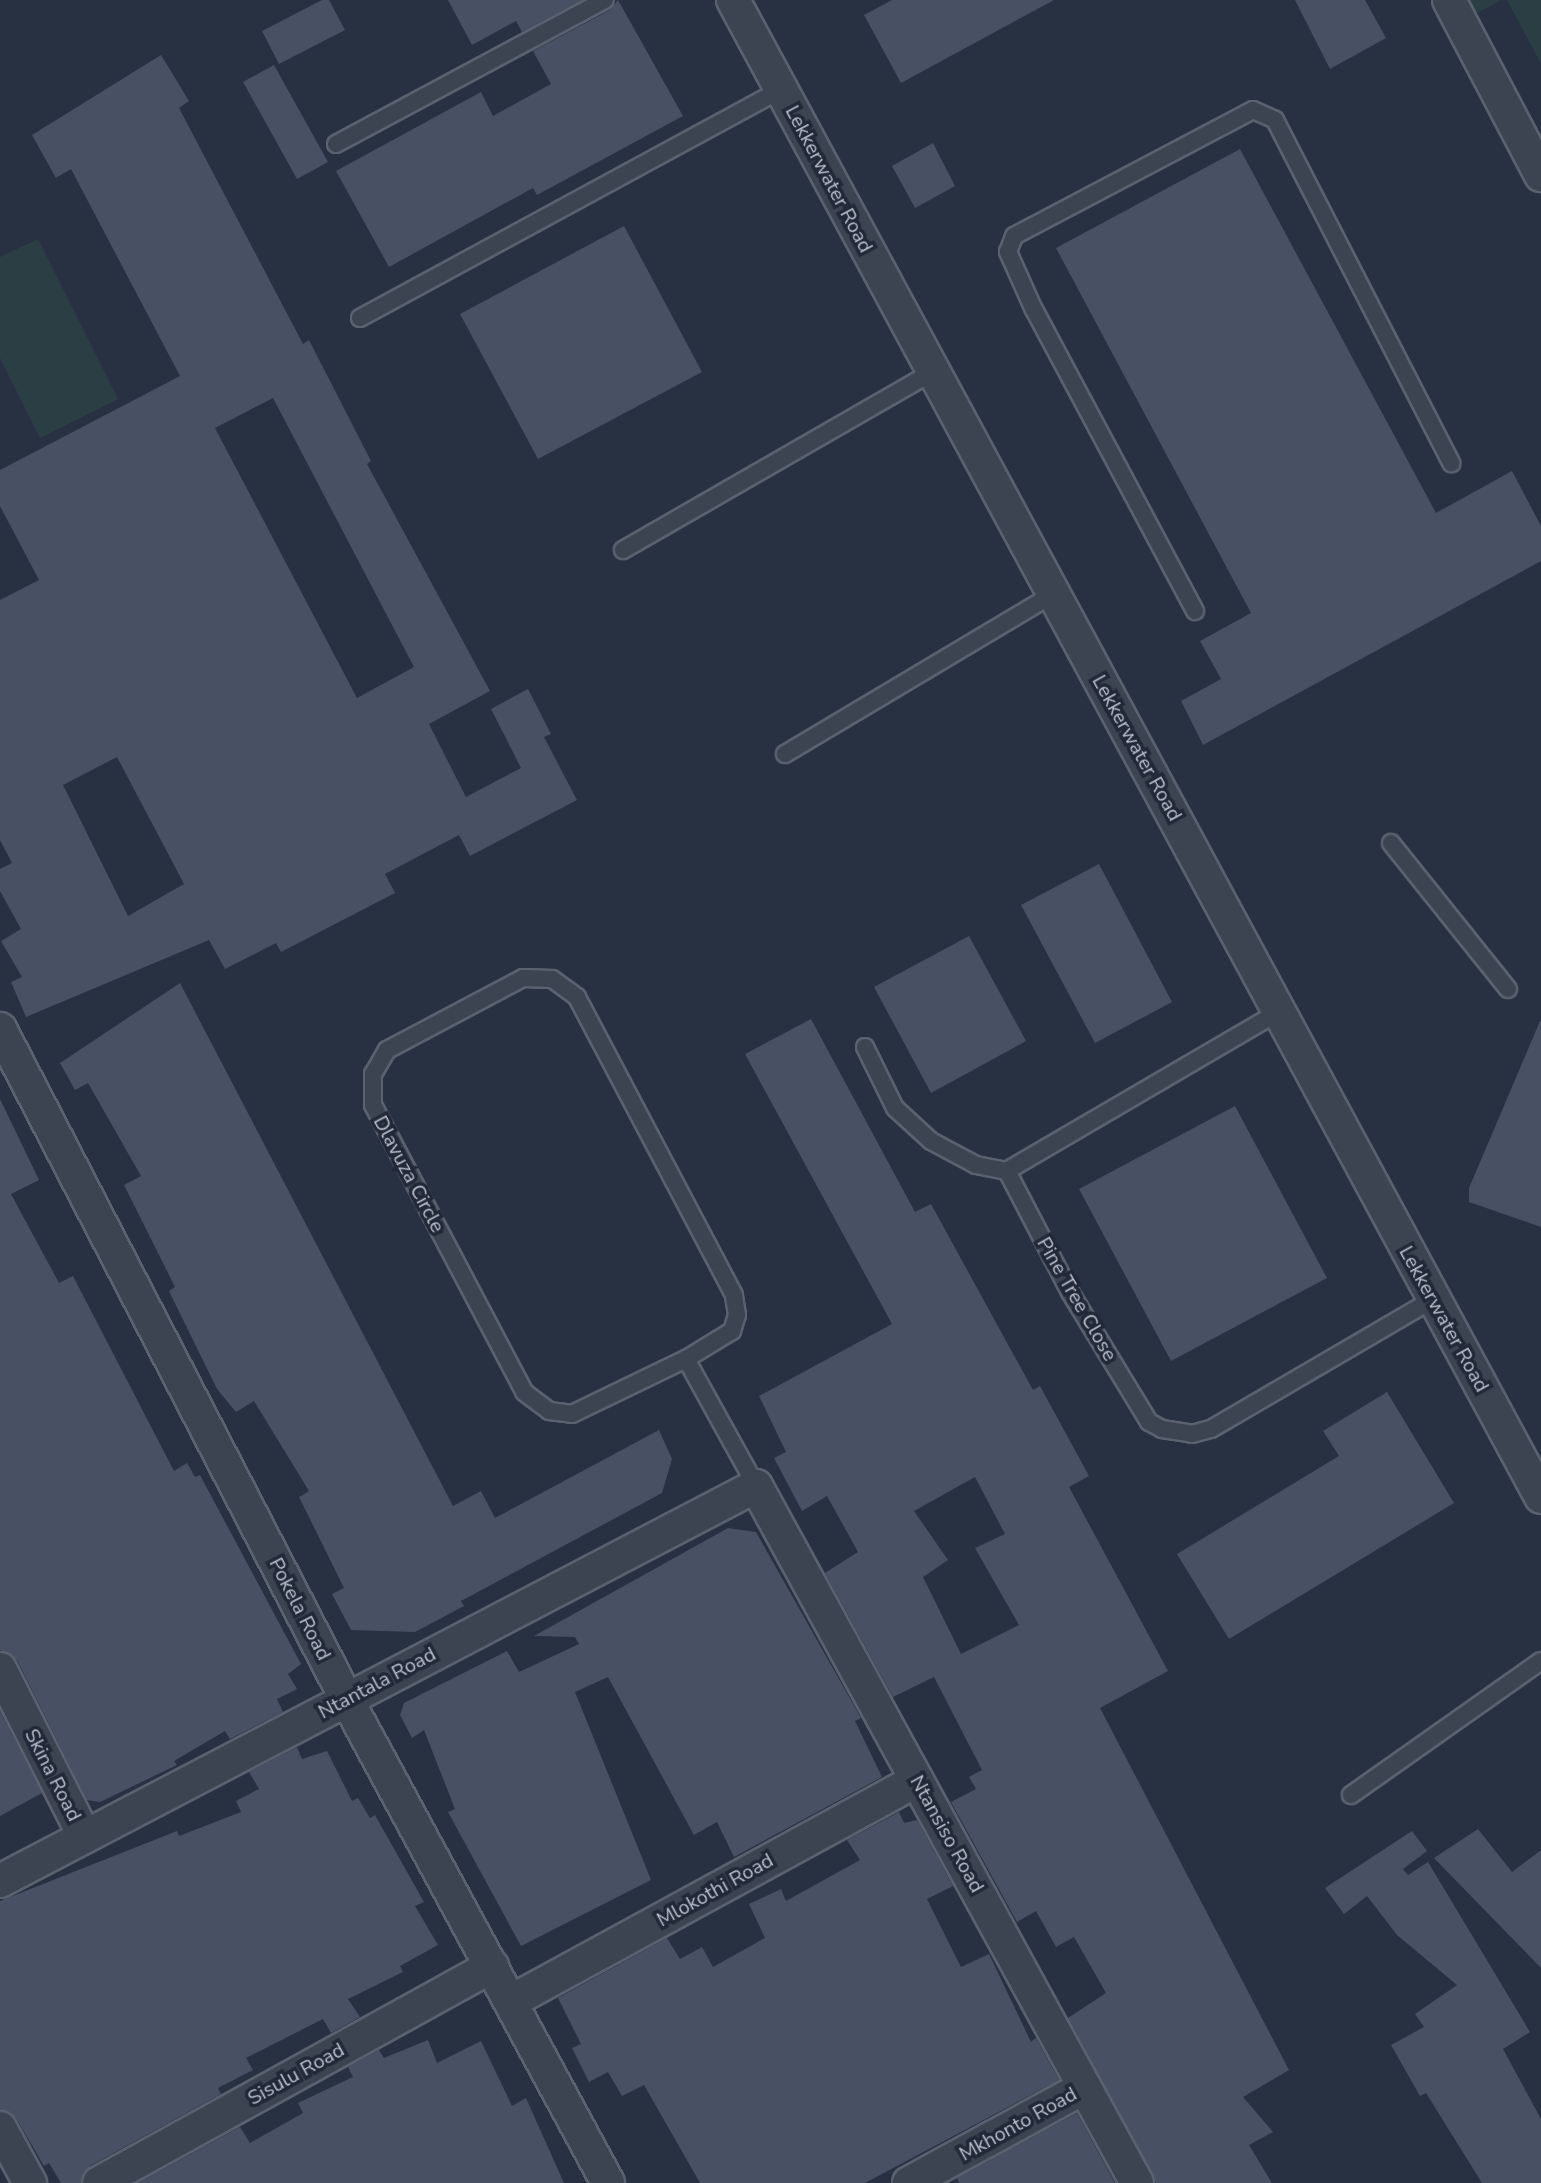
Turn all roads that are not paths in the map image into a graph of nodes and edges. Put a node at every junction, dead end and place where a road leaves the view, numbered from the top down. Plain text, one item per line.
1 (605, 0) edge
2 (733, 0) edge
3 (1449, 0) edge
4 (781, 89) junction
5 (336, 144) dead end
6 (1541, 175) edge
7 (360, 318) dead end
8 (933, 372) junction
9 (1451, 463) dead end
10 (623, 550) dead end
11 (1053, 594) junction
12 (1195, 611) dead end
13 (785, 754) dead end
14 (1391, 843) dead end
15 (1508, 989) dead end
16 (1282, 1010) junction
17 (0, 1029) edge
18 (865, 1047) dead end
19 (1007, 1171) junction
20 (1432, 1300) junction
21 (686, 1359) junction
22 (756, 1486) junction
23 (1541, 1497) edge
24 (1541, 1661) edge
25 (0, 1669) edge
26 (347, 1700) junction
27 (917, 1780) junction
28 (1351, 1795) dead end
29 (85, 1837) junction
30 (0, 1881) edge
31 (492, 1966) junction
32 (512, 2001) junction
33 (1085, 2087) junction
34 (0, 2128) edge
35 (30, 2183) edge
36 (99, 2183) edge
37 (608, 2183) edge
38 (909, 2183) edge
39 (1137, 2183) edge

1 - 5 lane
2 - 4 street, Lekkerwater Road
3 - 6 street
4 - 7 lane
4 - 8 street, Lekkerwater Road
8 - 10 lane
8 - 11 street, Lekkerwater Road
9 - 12 lane
11 - 13 lane
11 - 16 street, Lekkerwater Road
14 - 15 lane
16 - 19 lane
16 - 20 street, Lekkerwater Road
17 - 26 street, Pokela Road
18 - 19 lane
19 - 20 lane, Pine Tree Close
20 - 23 street, Lekkerwater Road
21 - 21 lane, Dlavuza Circle
21 - 22 lane
22 - 26 street, Ntantala Road
22 - 27 street, Ntansiso Road
24 - 28 lane
25 - 29 street, Skina Road
26 - 29 street, Ntantala Road
26 - 31 street, Pokela Road
27 - 32 street, Mlokothi Road
27 - 33 street, Ntansiso Road
29 - 30 street, Ntantala Road
31 - 32 street, Pokela Road
31 - 36 street, Sisulu Road
32 - 37 street, Pokela Road
33 - 38 street, Mkhonto Road
33 - 39 street, Ntansiso Road
34 - 35 street

